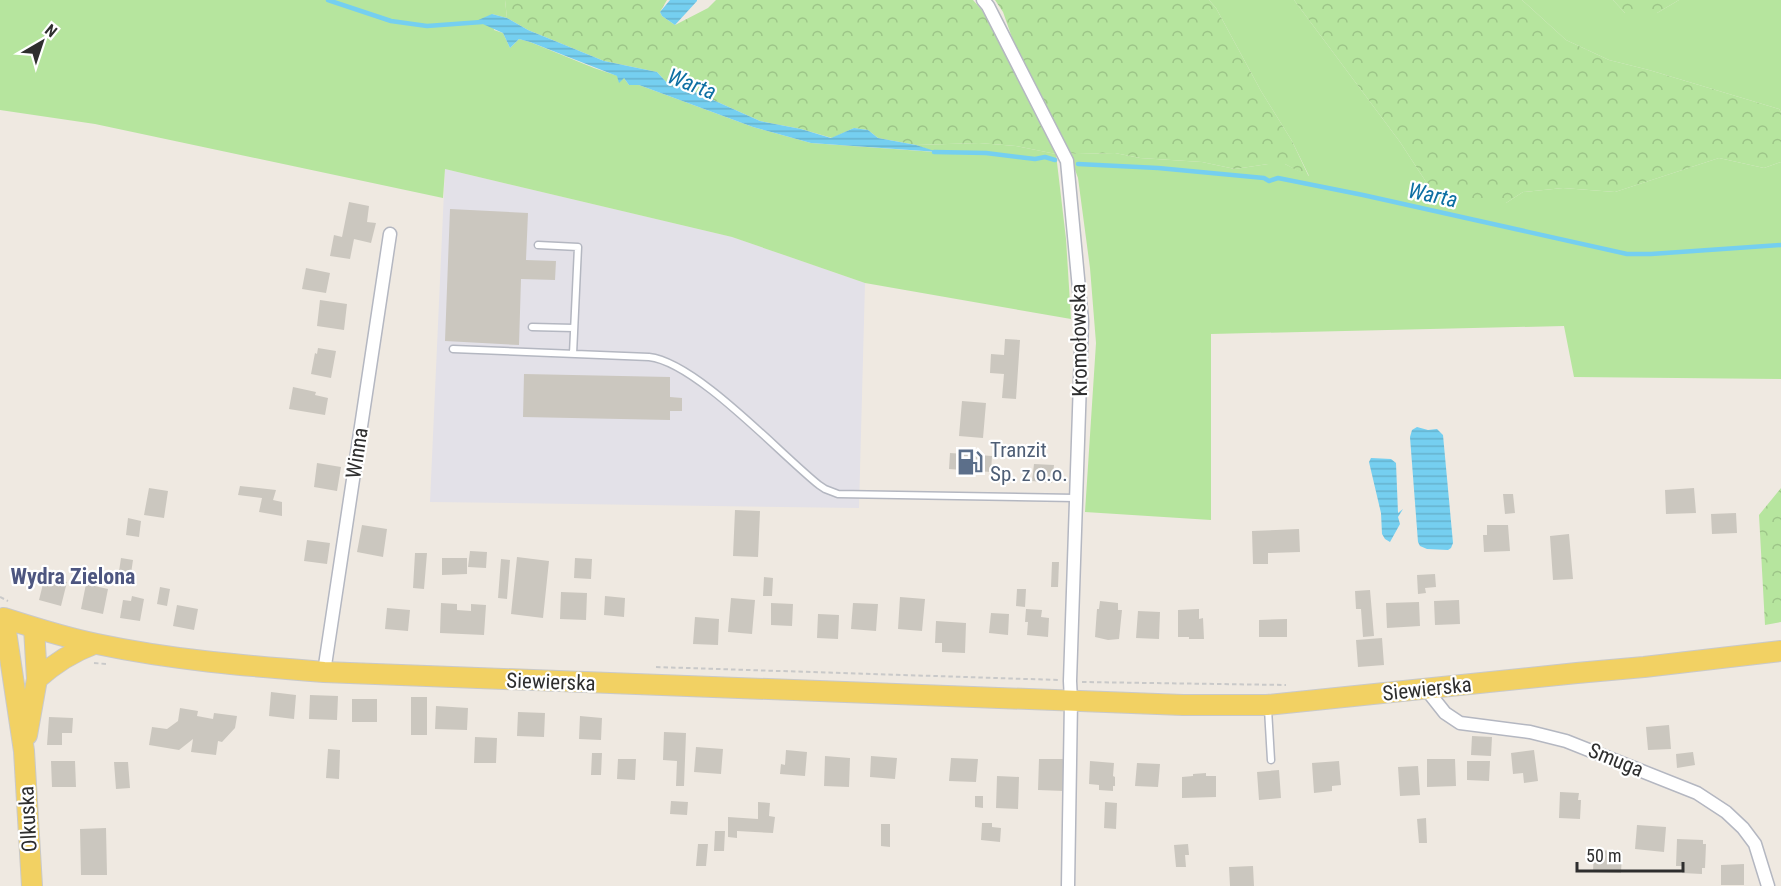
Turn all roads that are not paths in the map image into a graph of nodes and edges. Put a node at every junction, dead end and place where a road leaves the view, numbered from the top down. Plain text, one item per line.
1 (983, 0) edge
2 (390, 234) dead end
3 (538, 245) dead end
4 (532, 327) dead end
5 (574, 328) junction
6 (453, 349) dead end
7 (573, 354) junction
8 (1076, 498) junction
9 (4, 618) joint
10 (34, 628) junction
11 (1781, 651) edge
12 (94, 653) junction
13 (324, 672) junction
14 (37, 679) junction
15 (1426, 689) junction
16 (1071, 701) junction
17 (1267, 705) junction
18 (24, 751) junction
19 (1271, 760) dead end
20 (32, 886) edge
21 (1068, 886) edge
22 (1768, 886) edge

1 - 8 street, Kromołowska
2 - 13 street, Winna
3 - 5 lane
4 - 5 lane
5 - 7 lane
6 - 7 lane
7 - 8 lane
8 - 16 street, Kromołowska
9 - 10 main road, Siewierska
9 - 18 main road, Olkuska
10 - 12 main road, Siewierska
10 - 14 main road, Olkuska
11 - 15 main road, Siewierska
12 - 13 main road, Siewierska
12 - 14 main road
13 - 16 main road, Siewierska
14 - 18 main road, Olkuska
15 - 17 main road, Siewierska
15 - 22 street, Smuga
16 - 17 main road, Siewierska
16 - 21 street
17 - 19 lane
18 - 20 main road, Olkuska

